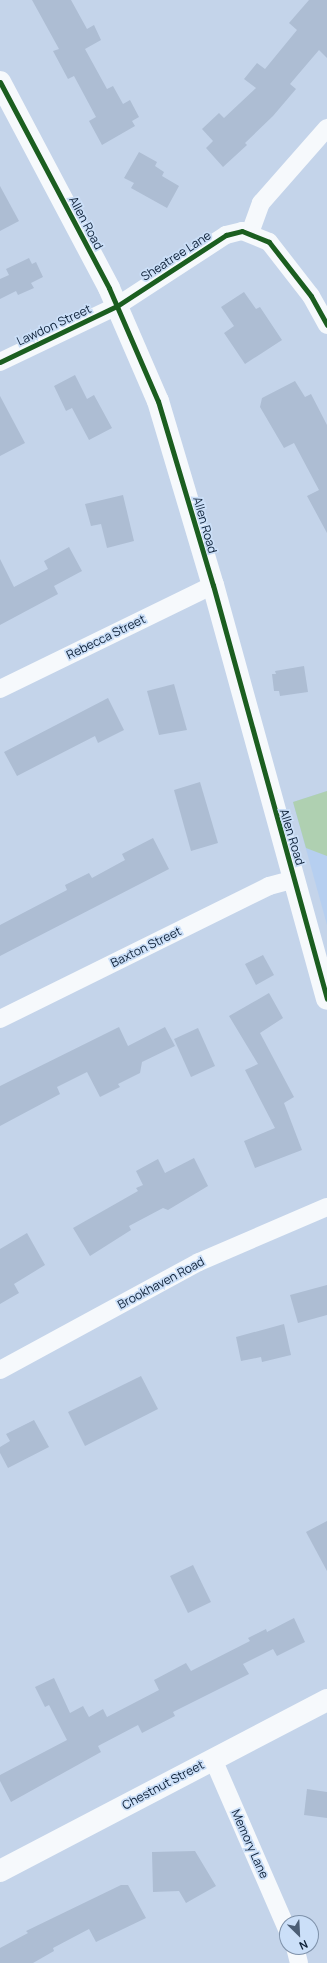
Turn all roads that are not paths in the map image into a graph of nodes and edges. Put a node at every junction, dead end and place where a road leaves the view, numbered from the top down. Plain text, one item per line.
1 (0, 82) edge
2 (327, 128) edge
3 (250, 233) junction
4 (117, 306) junction
5 (327, 325) edge
6 (0, 362) edge
7 (213, 585) junction
8 (0, 689) edge
9 (294, 879) junction
10 (327, 999) edge
11 (0, 1019) edge
12 (327, 1207) edge
13 (0, 1370) edge
14 (327, 1700) edge
15 (213, 1759) junction
16 (0, 1871) edge
17 (281, 1915) edge

1 - 4 street, Allen Road
2 - 3 street
3 - 4 street, Sheatree Lane
3 - 5 street
4 - 6 street, Lawdon Street
4 - 7 street, Allen Road
7 - 8 street, Rebecca Street
7 - 9 street, Allen Road
9 - 10 street, Allen Road
9 - 11 street, Baxton Street
12 - 13 street, Brookhaven Road
14 - 15 street, Chestnut Street
15 - 16 street, Chestnut Street
15 - 17 street, Memory Lane

